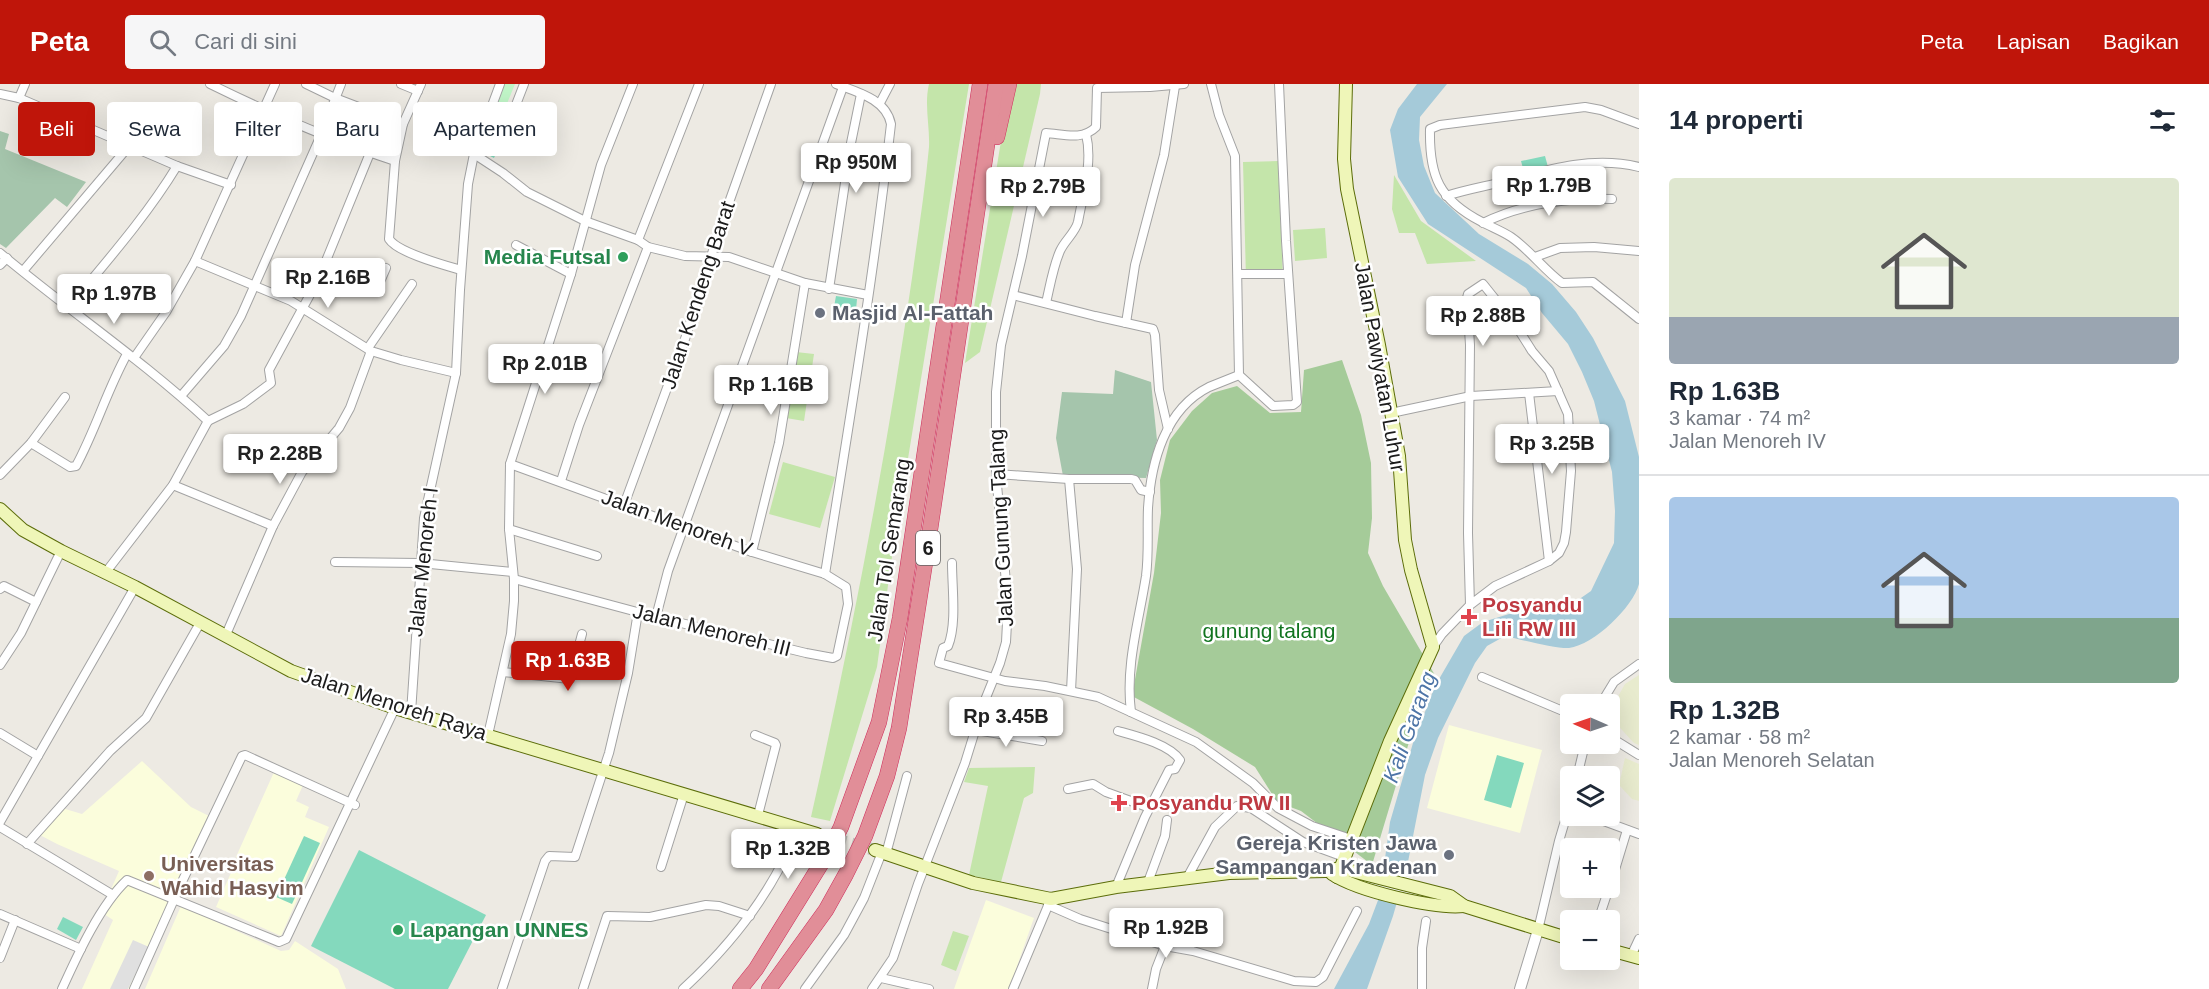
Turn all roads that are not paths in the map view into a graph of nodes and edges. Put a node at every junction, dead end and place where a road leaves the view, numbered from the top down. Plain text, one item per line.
1 (24, 84) edge
2 (210, 84) edge
3 (275, 84) edge
4 (306, 84) edge
5 (341, 84) edge
6 (401, 84) edge
7 (500, 84) edge
8 (524, 84) edge
9 (633, 84) edge
10 (699, 84) edge
11 (771, 84) edge
12 (890, 84) edge
13 (980, 84) edge
14 (996, 84) edge
15 (1009, 84) edge
16 (1211, 84) edge
17 (1279, 84) edge
18 (1346, 84) edge
19 (840, 85) edge
20 (1179, 85) edge
21 (1094, 86) edge
22 (419, 87) edge
23 (0, 94) edge
24 (861, 94) junction
25 (20, 98) junction
26 (335, 98) junction
27 (247, 102) edge
28 (267, 102) edge
29 (333, 102) edge
30 (493, 102) edge
31 (517, 102) edge
32 (880, 103) junction
33 (403, 124) junction
34 (1639, 124) edge
35 (1086, 134) junction
36 (107, 135) edge
37 (314, 151) edge
38 (121, 156) edge
39 (155, 156) edge
40 (243, 156) edge
41 (369, 156) edge
42 (379, 156) edge
43 (474, 156) edge
44 (477, 156) edge
45 (395, 161) junction
46 (177, 166) junction
47 (1639, 167) edge
48 (231, 185) junction
49 (1446, 196) junction
50 (1612, 199) dead end
51 (585, 221) junction
52 (1483, 223) junction
53 (639, 240) junction
54 (516, 245) dead end
55 (648, 246) junction
56 (970, 249) junction
57 (1639, 251) edge
58 (711, 256) junction
59 (1535, 257) junction
60 (2, 259) edge
61 (195, 261) junction
62 (386, 268) dead end
63 (461, 270) junction
64 (23, 271) junction
65 (322, 271) junction
66 (572, 274) junction
67 (776, 274) junction
68 (1238, 274) junction
69 (1288, 274) junction
70 (805, 283) junction
71 (412, 284) dead end
72 (255, 286) junction
73 (829, 288) junction
74 (868, 295) junction
75 (1013, 295) junction
76 (1046, 303) junction
77 (68, 308) junction
78 (302, 308) junction
79 (1639, 319) edge
80 (1126, 323) junction
81 (370, 349) junction
82 (130, 356) junction
83 (456, 373) junction
84 (1239, 375) junction
85 (1558, 391) junction
86 (1529, 393) junction
87 (181, 396) junction
88 (1471, 396) junction
89 (66, 397) dead end
90 (1391, 413) junction
91 (208, 420) junction
92 (1168, 429) junction
93 (30, 443) junction
94 (510, 464) junction
95 (996, 474) junction
96 (0, 475) edge
97 (1070, 479) junction
98 (561, 481) junction
99 (173, 485) junction
100 (1150, 492) junction
101 (624, 505) junction
102 (0, 509) edge
103 (273, 526) junction
104 (683, 526) junction
105 (509, 529) junction
106 (61, 551) junction
107 (752, 552) junction
108 (597, 556) dead end
109 (1549, 561) junction
110 (335, 562) dead end
111 (420, 563) junction
112 (952, 563) dead end
113 (105, 572) junction
114 (825, 574) junction
115 (513, 576) junction
116 (843, 583) joint
117 (135, 587) junction
118 (0, 589) edge
119 (36, 602) junction
120 (1470, 605) junction
121 (638, 612) junction
122 (656, 617) junction
123 (200, 623) junction
124 (582, 634) dead end
125 (225, 637) junction
126 (1433, 647) junction
127 (1639, 664) edge
128 (0, 665) edge
129 (503, 672) junction
130 (1482, 677) dead end
131 (992, 678) junction
132 (1071, 691) junction
133 (1607, 694) edge
134 (395, 708) junction
135 (1560, 710) edge
136 (1131, 712) junction
137 (411, 713) junction
138 (976, 730) junction
139 (1118, 731) dead end
140 (0, 734) edge
141 (488, 735) junction
142 (755, 735) dead end
143 (1041, 741) dead end
144 (1620, 743) edge
145 (1639, 755) edge
146 (38, 756) junction
147 (604, 770) junction
148 (907, 776) dead end
149 (1068, 789) dead end
150 (684, 794) junction
151 (352, 804) junction
152 (1150, 808) junction
153 (758, 815) junction
154 (1167, 820) dead end
155 (0, 822) edge
156 (1564, 826) edge
157 (1616, 826) edge
158 (0, 827) edge
159 (798, 828) junction
160 (1627, 830) junction
161 (817, 834) tunnel mouth
162 (1639, 834) edge
163 (1351, 839) junction
164 (27, 844) junction
165 (881, 852) junction
166 (1620, 852) edge
167 (926, 866) junction
168 (661, 867) dead end
169 (1340, 869) junction
170 (1187, 878) junction
171 (1148, 882) junction
172 (1116, 887) junction
173 (113, 895) junction
174 (174, 899) junction
175 (1050, 902) junction
176 (1464, 906) junction
177 (1357, 911) dead end
178 (0, 915) edge
179 (750, 916) junction
180 (15, 920) junction
181 (1426, 921) dead end
182 (1538, 930) junction
183 (1560, 936) edge
184 (1639, 939) edge
185 (1165, 946) junction
186 (81, 950) junction
187 (1620, 953) edge
188 (1635, 957) edge
189 (0, 958) edge
190 (881, 978) junction
191 (1292, 985) edge
192 (772, 986) edge
193 (925, 988) edge
194 (62, 989) edge
195 (134, 989) edge
196 (502, 989) edge
197 (583, 989) edge
198 (683, 989) edge
199 (740, 989) edge
200 (805, 989) edge
201 (872, 989) edge
202 (1013, 989) edge
203 (1152, 989) edge
204 (1422, 989) edge
205 (1520, 989) edge

1 - 25 street
2 - 27 street
3 - 28 street
4 - 26 street
5 - 26 street
6 - 22 street
7 - 30 street, Jalan Menoreh I
8 - 31 street
9 - 51 street
10 - 53 street
11 - 58 street, Jalan Kendeng Barat
12 - 32 street
13 - 199 highway, Jalan Tol Semarang / 6
14 - 56 highway, Jalan Tol Semarang / 6
15 - 56 highway
16 - 68 street
17 - 69 street
18 - 90 main road, Jalan Pawiyatan Luhur
19 - 24 street
19 - 67 street
20 - 21 street
20 - 80 street
21 - 35 street
22 - 33 street
23 - 25 street
24 - 32 street
24 - 73 street
25 - 36 street
26 - 29 street
26 - 33 street
32 - 74 street
33 - 45 street
34 - 49 street
35 - 75 street, Jalan Gunung Talang
35 - 76 street
37 - 72 street
38 - 64 street
39 - 46 street
40 - 48 street
41 - 65 street
42 - 45 street
43 - 63 street, Jalan Menoreh I
44 - 51 street
45 - 63 street
46 - 48 street
46 - 77 street
47 - 49 street
48 - 61 street
49 - 52 street
50 - 52 street
51 - 53 street
51 - 66 street
52 - 59 street
53 - 55 street
54 - 66 street
55 - 58 street
55 - 98 street
56 - 192 highway, Jalan Tol Semarang / 6
57 - 59 street
58 - 67 street
58 - 101 street, Jalan Kendeng Barat
59 - 79 street
60 - 64 street
61 - 72 street
61 - 82 street
62 - 65 street
63 - 83 street, Jalan Menoreh I
64 - 77 street
65 - 78 street
66 - 94 street
67 - 70 street
67 - 104 street
68 - 69 street
68 - 84 street
69 - 84 street
70 - 73 street
70 - 107 street
71 - 81 street
72 - 78 street
72 - 87 street
73 - 74 street
74 - 114 street
75 - 76 street
75 - 95 street, Jalan Gunung Talang
76 - 80 street
77 - 82 street
78 - 81 street
78 - 91 street
80 - 92 street
81 - 83 street
81 - 103 street
82 - 87 street
82 - 93 street
83 - 111 street, Jalan Menoreh I
84 - 92 street
85 - 86 street
85 - 88 street
85 - 109 street
86 - 88 street
86 - 109 street
87 - 91 street
88 - 90 street
88 - 120 street
89 - 93 street
90 - 126 main road, Jalan Pawiyatan Luhur
91 - 99 street
92 - 100 street
93 - 96 street
94 - 98 street, Jalan Menoreh V
94 - 105 street
95 - 97 street
95 - 131 street, Jalan Gunung Talang
97 - 100 street
97 - 132 street
98 - 101 street, Jalan Menoreh V
99 - 103 street
99 - 113 street
100 - 136 street
101 - 104 street, Jalan Menoreh V
102 - 106 main road, Jalan Menoreh Raya
103 - 125 street
104 - 107 street, Jalan Menoreh V
104 - 122 street
105 - 108 street
105 - 115 street
106 - 113 main road, Jalan Menoreh Raya
106 - 119 street
107 - 114 street, Jalan Menoreh V
109 - 120 street
110 - 111 street, Jalan Menoreh III
111 - 115 street, Jalan Menoreh III
111 - 137 street, Jalan Menoreh I
112 - 131 street
113 - 117 main road, Jalan Menoreh Raya
114 - 116 street, Jalan Menoreh V
115 - 121 street, Jalan Menoreh III
115 - 129 street
116 - 122 street, Jalan Menoreh III
117 - 123 main road, Jalan Menoreh Raya
117 - 146 street
118 - 119 street
119 - 128 street
120 - 126 street
121 - 122 street, Jalan Menoreh III
121 - 147 street
123 - 125 main road, Jalan Menoreh Raya
123 - 164 street
124 - 129 street
125 - 134 main road, Jalan Menoreh Raya
126 - 163 main road
127 - 133 street
129 - 141 street
130 - 135 street
131 - 132 street
131 - 138 street, Jalan Gunung Talang
132 - 136 street
134 - 137 main road, Jalan Menoreh Raya
134 - 151 street
136 - 163 street
137 - 141 main road, Jalan Menoreh Raya
138 - 143 street
138 - 167 street, Jalan Gunung Talang
139 - 152 street
140 - 146 street
141 - 147 main road, Jalan Menoreh Raya
142 - 153 street
144 - 145 street
146 - 155 street
147 - 150 main road, Jalan Menoreh Raya
147 - 196 street
148 - 165 street
149 - 152 street
150 - 153 main road, Jalan Menoreh Raya
150 - 168 street
151 - 174 street
151 - 174 street
152 - 172 street
153 - 159 main road, Jalan Menoreh Raya
154 - 171 street
156 - 182 street
157 - 160 street
158 - 164 street
159 - 161 main road, Jalan Menoreh Raya
159 - 179 street
160 - 162 street
160 - 166 street
163 - 169 main road
164 - 173 street
165 - 167 main road
165 - 200 street
167 - 175 main road
167 - 190 street, Jalan Gunung Talang
169 - 170 main road
169 - 170 street
169 - 176 main road
169 - 176 main road
170 - 171 main road
171 - 172 main road
172 - 175 main road
173 - 174 street
173 - 186 street
174 - 195 street
175 - 185 street
175 - 202 street
176 - 182 main road
177 - 191 street
178 - 180 street
179 - 197 street
179 - 198 street
180 - 186 street
180 - 189 street
181 - 204 street
182 - 183 main road
182 - 205 street
184 - 188 street
185 - 191 street
185 - 203 street
186 - 194 street
187 - 188 main road
190 - 193 street
190 - 201 street, Jalan Gunung Talang

